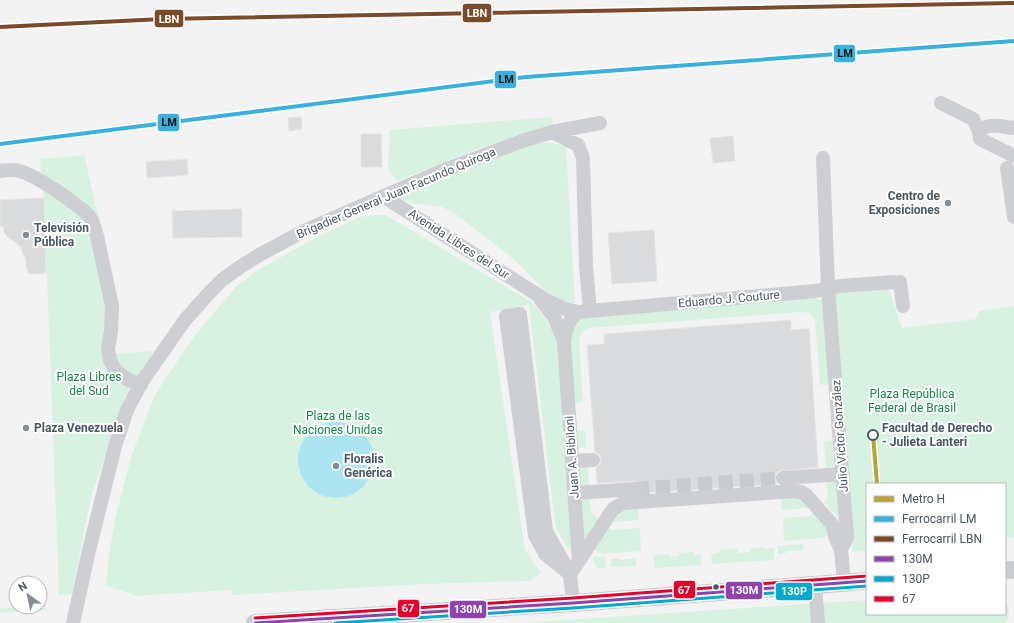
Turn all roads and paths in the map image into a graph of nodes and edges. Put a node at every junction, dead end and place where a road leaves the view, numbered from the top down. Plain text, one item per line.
1 (941, 103) dead end
2 (600, 123) dead end
3 (1014, 128) edge
4 (979, 131) junction
5 (552, 132) junction
6 (823, 158) dead end
7 (1011, 162) edge
8 (0, 171) edge
9 (383, 196) junction
10 (1014, 217) edge
11 (828, 288) junction
12 (534, 292) junction
13 (903, 306) dead end
14 (584, 312) junction
15 (564, 342) junction
16 (140, 385) junction
17 (592, 455) dead end
18 (572, 456) junction
19 (843, 474) junction
20 (783, 478) tunnel mouth
21 (635, 489) tunnel mouth
22 (574, 493) junction
23 (841, 549) junction
24 (579, 561) junction
25 (570, 574) junction
26 (866, 581) edge
27 (844, 582) junction
28 (815, 585) junction
29 (573, 603) junction
30 (73, 623) edge
31 (255, 623) edge
32 (818, 623) edge

1 - 4 street
2 - 5 street, Brigadier General Juan Facundo Quiroga
3 - 4 street
4 - 7 street
5 - 9 street, Brigadier General Juan Facundo Quiroga
5 - 14 street
6 - 11 street, Julio Víctor González
7 - 10 street
8 - 16 street
9 - 12 street, Avenida Libres del Sur
9 - 16 street, Brigadier General Juan Facundo Quiroga
11 - 13 street, Eduardo J. Couture
11 - 14 street, Eduardo J. Couture
11 - 19 street, Julio Víctor González
12 - 14 street, Avenida Libres del Sur
12 - 15 street, Avenida Libres del Sur
14 - 15 street, Juan A. Bibiloni
15 - 18 street, Juan A. Bibiloni
16 - 30 street, Brigadier General Juan Facundo Quiroga
17 - 18 street
18 - 22 street, Juan A. Bibiloni
19 - 20 street
19 - 23 street, Julio Víctor González
21 - 22 street
22 - 24 street, Juan A. Bibiloni
23 - 24 street
23 - 27 street, Julio Víctor González
24 - 25 street
25 - 25 street
25 - 29 street
26 - 27 main road
27 - 28 main road
28 - 29 main road
28 - 32 street
29 - 31 main road

